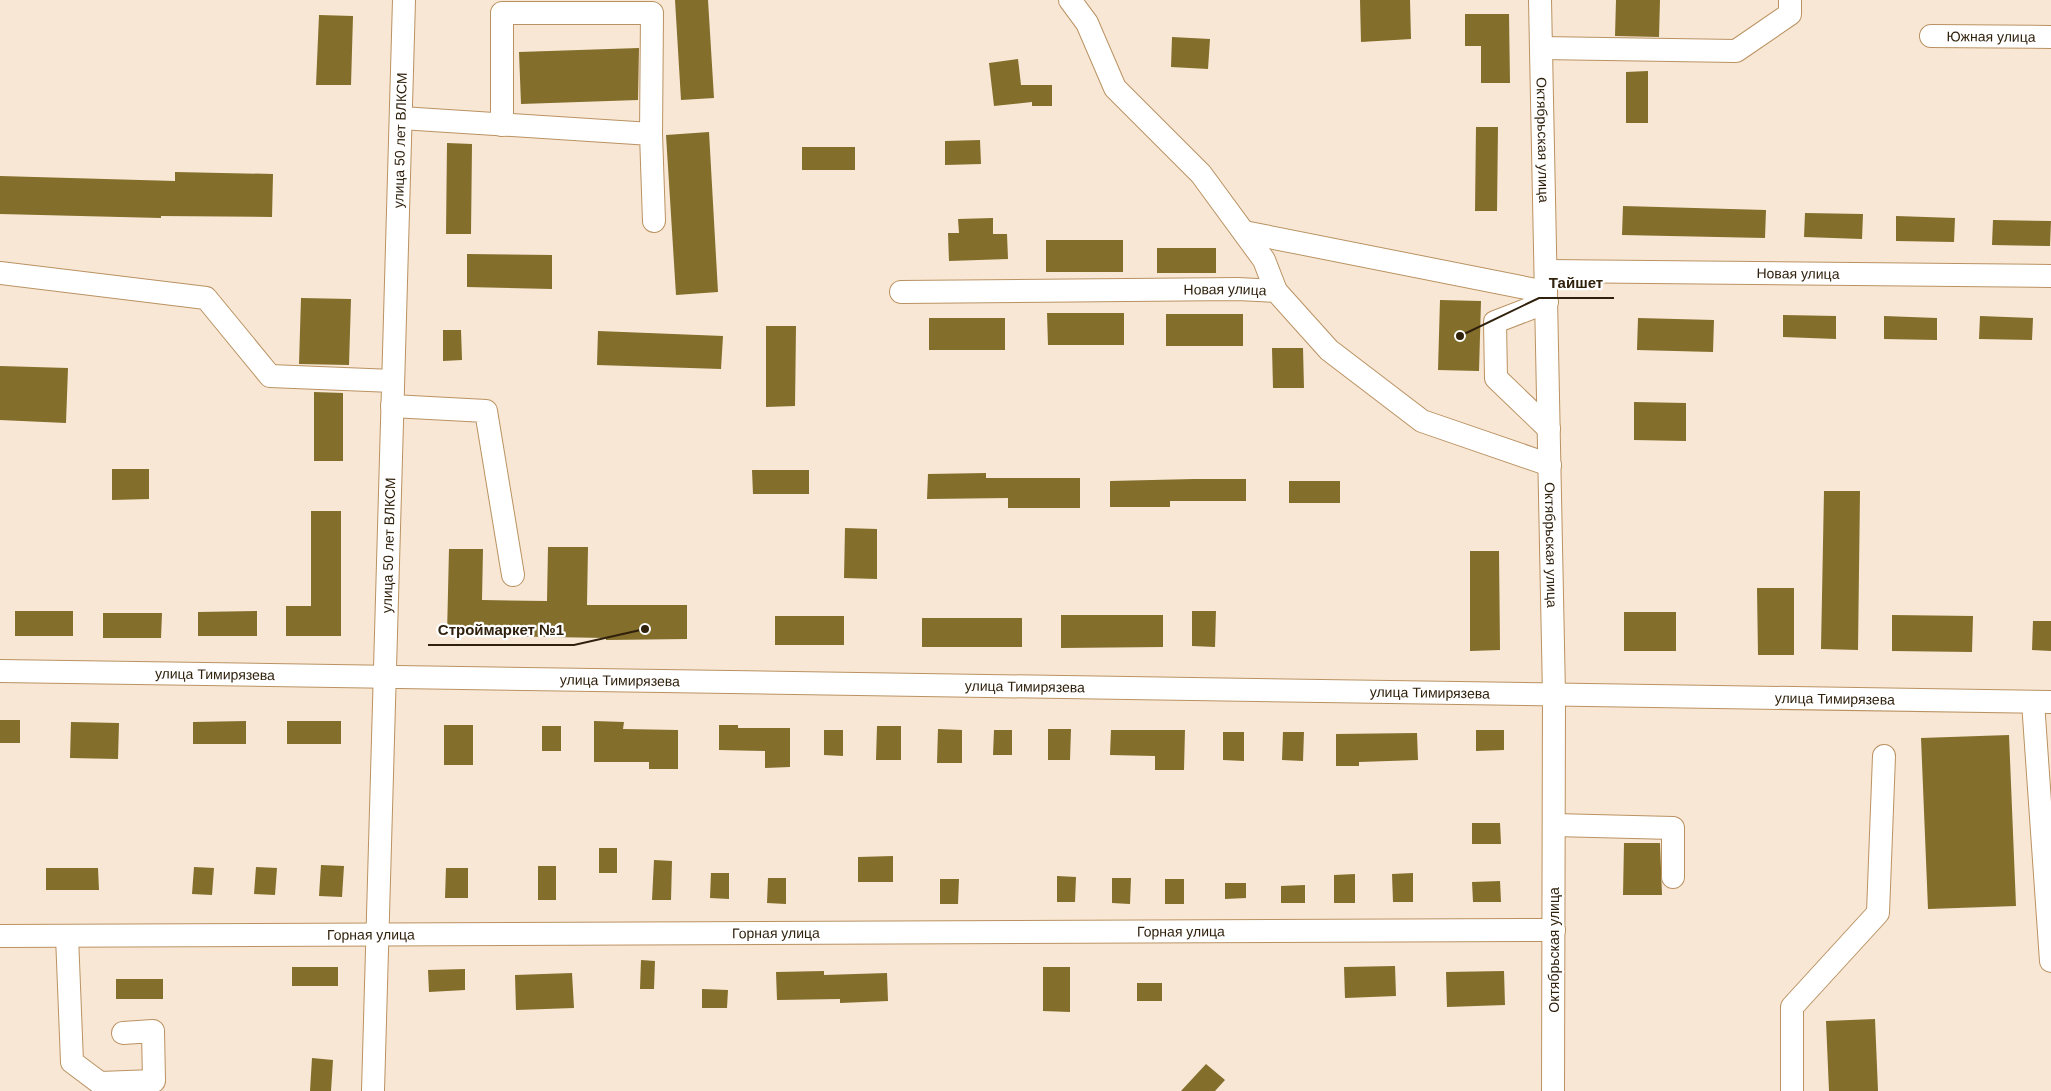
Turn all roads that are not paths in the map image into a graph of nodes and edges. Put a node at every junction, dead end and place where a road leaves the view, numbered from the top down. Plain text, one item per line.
1 (404, 0) edge
2 (1070, 0) edge
3 (1089, 0) edge
4 (1540, 0) edge
5 (1790, 0) edge
6 (1087, 23) junction
7 (1931, 36) dead end
8 (2051, 37) edge
9 (1541, 48) junction
10 (401, 118) junction
11 (502, 124) junction
12 (651, 134) junction
13 (654, 220) dead end
14 (1244, 232) junction
15 (0, 273) edge
16 (2051, 276) edge
17 (1546, 288) junction
18 (1276, 291) junction
19 (901, 292) dead end
20 (393, 381) junction
21 (392, 406) junction
22 (1549, 429) junction
23 (1550, 465) junction
24 (513, 575) dead end
25 (0, 671) edge
26 (384, 678) junction
27 (1554, 695) junction
28 (2042, 702) edge
29 (1884, 756) dead end
30 (2045, 788) edge
31 (1554, 825) junction
32 (1673, 877) dead end
33 (1554, 930) junction
34 (0, 936) edge
35 (67, 936) junction
36 (379, 936) junction
37 (2051, 961) edge
38 (123, 1033) dead end
39 (373, 1091) edge
40 (1553, 1091) edge
41 (1792, 1091) edge

1 - 10 street, улица 50 лет ВЛКСМ
2 - 6 street
3 - 6 street
4 - 9 street, Октябрьская улица
5 - 9 street
6 - 14 street
7 - 8 street, Южная улица
9 - 17 street, Октябрьская улица
10 - 11 street
10 - 20 street, улица 50 лет ВЛКСМ
11 - 12 street
11 - 12 street
12 - 13 street
14 - 17 street
14 - 18 street
15 - 20 street
16 - 17 street, Новая улица
17 - 22 street, Октябрьская улица
17 - 22 street
18 - 19 street, Новая улица
18 - 23 street, Новая улица
20 - 21 street, улица 50 лет ВЛКСМ
21 - 24 street
21 - 26 street, улица 50 лет ВЛКСМ
22 - 23 street, Октябрьская улица
23 - 27 street, Октябрьская улица
25 - 26 street, улица Тимирязева
26 - 27 street, улица Тимирязева
26 - 36 street, улица 50 лет ВЛКСМ
27 - 28 street, улица Тимирязева
27 - 31 street, Октябрьская улица
28 - 30 street
29 - 41 street
30 - 37 street
31 - 32 street
31 - 33 street, Октябрьская улица
33 - 36 street, Горная улица
33 - 40 street, Октябрьская улица
34 - 35 street, Горная улица
35 - 36 street, Горная улица
35 - 38 street
36 - 39 street, улица 50 лет ВЛКСМ

